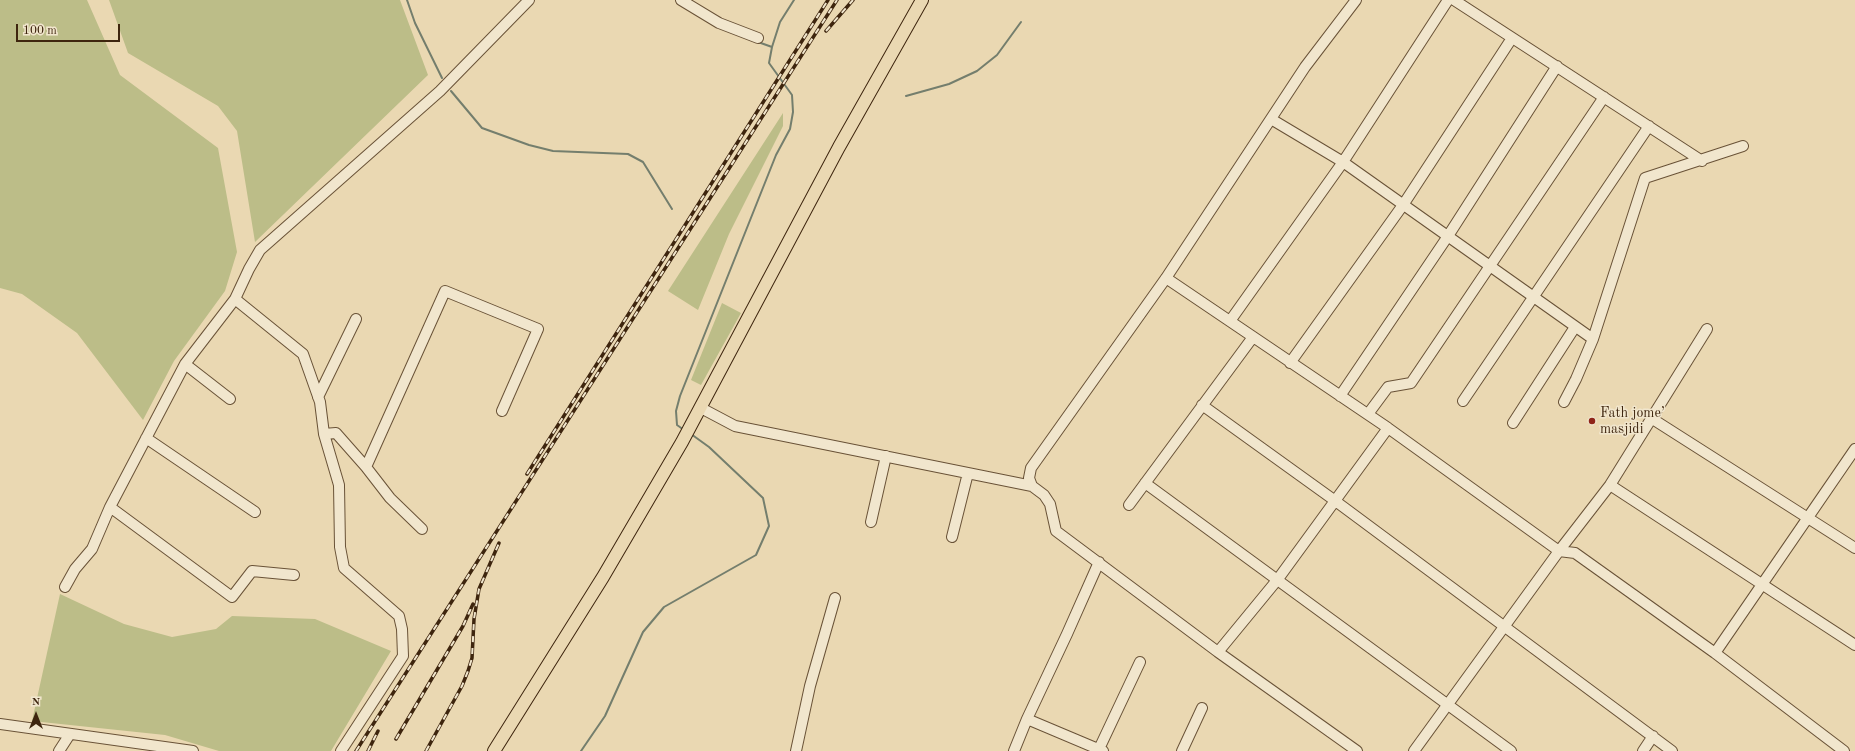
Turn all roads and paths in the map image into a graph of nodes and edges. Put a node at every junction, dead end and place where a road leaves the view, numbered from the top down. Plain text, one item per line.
1 (529, 0) edge
2 (681, 0) edge
3 (922, 0) edge
4 (1356, 0) edge
5 (1448, 0) edge
6 (1454, 0) edge
7 (758, 38) dead end
8 (1512, 38) junction
9 (1556, 66) junction
10 (1604, 97) junction
11 (1272, 119) junction
12 (1649, 126) junction
13 (1743, 146) dead end
14 (1702, 161) junction
15 (1343, 162) junction
16 (1404, 205) junction
17 (1448, 236) junction
18 (1490, 266) junction
19 (1166, 278) junction
20 (1534, 297) junction
21 (235, 299) junction
22 (356, 319) dead end
23 (1230, 321) junction
24 (1575, 327) junction
25 (1707, 329) dead end
26 (1253, 337) junction
27 (1593, 339) junction
28 (1290, 363) junction
29 (185, 364) junction
30 (1340, 396) junction
31 (318, 397) junction
32 (230, 399) dead end
33 (1463, 401) dead end
34 (1564, 402) dead end
35 (1202, 405) junction
36 (701, 408) junction
37 (502, 411) dead end
38 (1368, 414) junction
39 (1651, 418) junction
40 (1513, 423) dead end
41 (1388, 428) junction
42 (324, 434) junction
43 (146, 438) junction
44 (1855, 449) edge
45 (886, 456) junction
46 (366, 467) junction
47 (968, 473) junction
48 (1145, 483) junction
49 (1610, 485) junction
50 (1032, 486) junction
51 (1334, 500) junction
52 (1128, 504) dead end
53 (110, 507) junction
54 (255, 512) dead end
55 (1808, 518) junction
56 (871, 522) dead end
57 (422, 529) dead end
58 (952, 537) dead end
59 (1855, 548) edge
60 (1559, 551) junction
61 (1099, 562) junction
62 (294, 575) dead end
63 (1278, 579) junction
64 (1763, 584) junction
65 (64, 587) dead end
66 (835, 598) dead end
67 (1504, 627) junction
68 (1855, 645) edge
69 (1218, 652) junction
70 (1715, 653) junction
71 (1140, 662) dead end
72 (1448, 704) junction
73 (1202, 708) dead end
74 (1027, 719) junction
75 (0, 724) edge
76 (70, 734) junction
77 (1653, 736) junction
78 (175, 749) edge
79 (1101, 750) edge
80 (59, 751) edge
81 (193, 751) edge
82 (341, 751) edge
83 (494, 751) edge
84 (796, 751) edge
85 (1014, 751) edge
86 (1182, 751) edge
87 (1357, 751) edge
88 (1414, 751) edge
89 (1512, 751) edge
90 (1643, 751) edge
91 (1672, 751) edge
92 (1844, 751) edge

1 - 21 street
2 - 7 street
3 - 36 main road
4 - 11 street
5 - 15 street
6 - 8 street
8 - 9 street
8 - 16 street
9 - 10 street
9 - 17 street
10 - 12 street
10 - 18 street
11 - 15 street
11 - 19 street
12 - 14 street
12 - 20 street
13 - 14 street
14 - 27 street
15 - 16 street
15 - 23 street
16 - 17 street
16 - 28 street
17 - 18 street
17 - 30 street
18 - 20 street
18 - 38 street
19 - 23 street
19 - 50 street
20 - 24 street
20 - 33 street
21 - 29 street
21 - 31 street
22 - 31 street
23 - 26 street
24 - 27 street
24 - 40 street
25 - 39 street
26 - 28 street
26 - 35 street
27 - 34 street
28 - 30 street
29 - 32 street
29 - 43 street
30 - 38 street
31 - 42 street
35 - 48 street
35 - 51 street
36 - 45 street
36 - 83 main road
37 - 46 street
38 - 41 street
39 - 49 street
39 - 55 street
41 - 51 street
41 - 60 street
42 - 46 street
42 - 82 street
43 - 53 street
43 - 54 street
44 - 55 street
45 - 47 street
45 - 56 street
46 - 57 street
47 - 50 street
47 - 58 street
48 - 52 street
48 - 63 street
49 - 60 street
49 - 64 street
50 - 61 street
51 - 63 street
51 - 67 street
53 - 62 street
53 - 65 street
55 - 59 street
55 - 64 street
60 - 67 street
60 - 70 street
61 - 69 street
61 - 74 street
63 - 69 street
63 - 72 street
64 - 68 street
64 - 70 street
66 - 84 street
67 - 72 street
67 - 77 street
69 - 87 street
70 - 92 street
71 - 79 street
72 - 88 street
72 - 89 street
73 - 86 street
74 - 79 street
74 - 85 street
75 - 76 street
76 - 78 street
76 - 80 street
77 - 90 street
77 - 91 street
78 - 81 street

